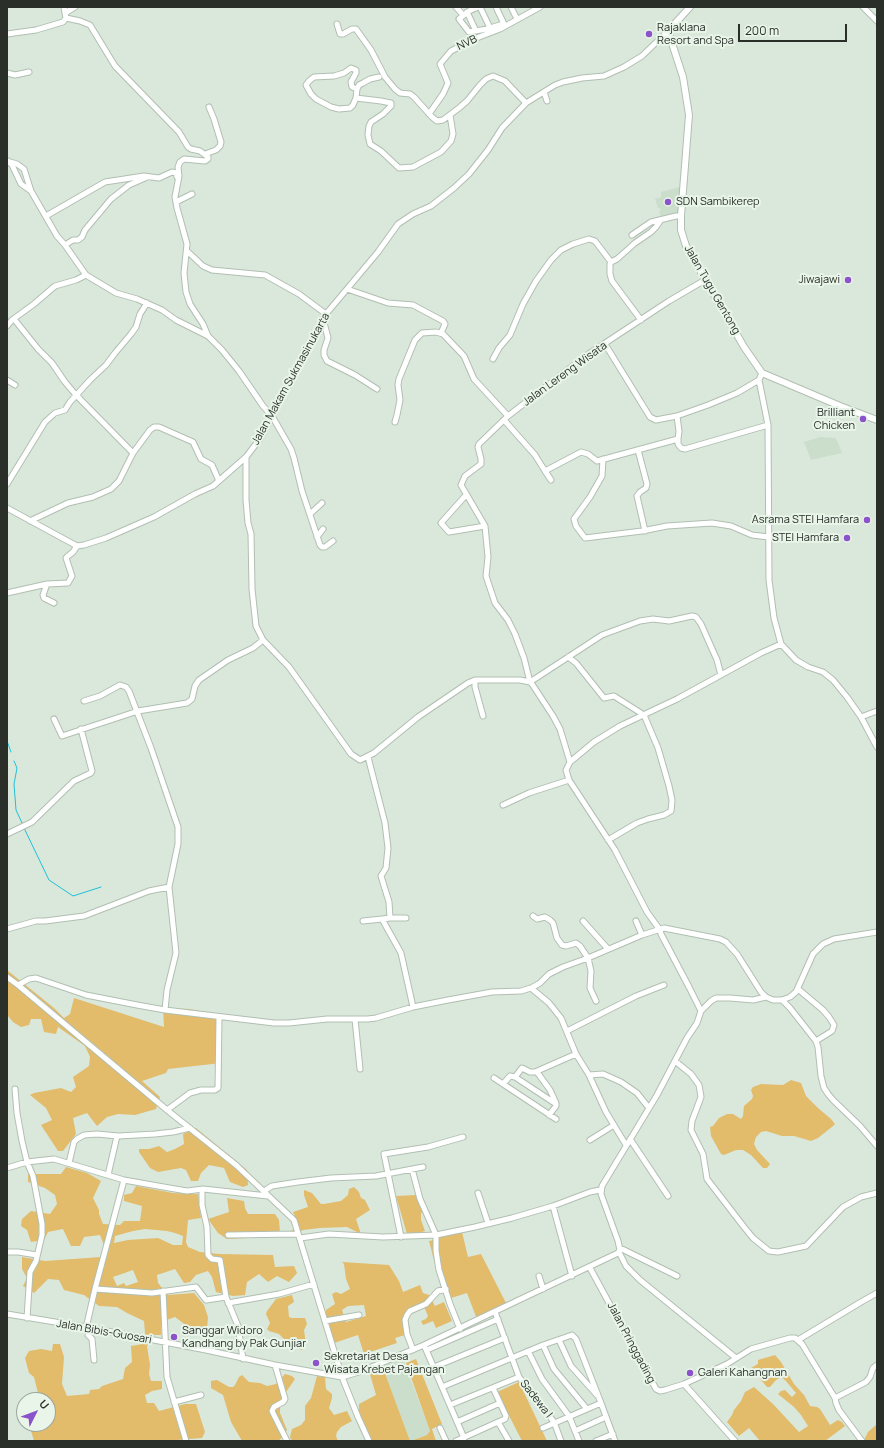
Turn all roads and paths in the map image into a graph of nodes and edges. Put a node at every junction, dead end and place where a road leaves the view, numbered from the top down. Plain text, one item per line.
1 (64, 7) edge
2 (75, 7) edge
3 (456, 7) edge
4 (479, 7) edge
5 (496, 7) edge
6 (511, 7) edge
7 (540, 7) edge
8 (690, 7) edge
9 (863, 7) edge
10 (529, 10) edge
11 (465, 13) junction
12 (66, 16) junction
13 (516, 17) junction
14 (877, 21) edge
15 (337, 24) dead end
16 (504, 24) junction
17 (490, 28) junction
18 (476, 31) junction
19 (668, 31) junction
20 (7, 34) edge
21 (29, 72) dead end
22 (7, 73) edge
23 (379, 77) dead end
24 (357, 89) junction
25 (544, 92) junction
26 (356, 98) junction
27 (547, 100) dead end
28 (526, 103) junction
29 (209, 107) dead end
30 (429, 114) junction
31 (450, 115) junction
32 (205, 154) junction
33 (8, 161) edge
34 (146, 177) junction
35 (179, 180) junction
36 (31, 191) junction
37 (192, 194) dead end
38 (176, 202) junction
39 (46, 216) junction
40 (681, 216) junction
41 (660, 221) junction
42 (632, 235) dead end
43 (65, 244) junction
44 (187, 251) junction
45 (611, 262) junction
46 (86, 275) junction
47 (705, 280) junction
48 (347, 289) junction
49 (147, 303) junction
50 (325, 316) junction
51 (14, 319) junction
52 (641, 320) junction
53 (7, 326) edge
54 (441, 333) junction
55 (208, 336) junction
56 (604, 344) junction
57 (493, 359) dead end
58 (762, 373) junction
59 (7, 380) edge
60 (759, 380) junction
61 (16, 385) dead end
62 (377, 389) dead end
63 (76, 395) junction
64 (272, 416) junction
65 (677, 416) junction
66 (506, 418) junction
67 (877, 420) edge
68 (394, 422) dead end
69 (768, 425) junction
70 (678, 439) junction
71 (638, 450) junction
72 (133, 453) junction
73 (246, 457) junction
74 (603, 459) junction
75 (545, 471) junction
76 (551, 480) dead end
77 (219, 481) junction
78 (7, 484) edge
79 (466, 495) junction
80 (322, 503) dead end
81 (7, 508) edge
82 (12, 511) junction
83 (7, 514) edge
84 (310, 514) junction
85 (30, 520) junction
86 (485, 526) junction
87 (323, 529) dead end
88 (645, 531) junction
89 (769, 537) junction
90 (317, 538) junction
91 (334, 541) dead end
92 (77, 546) junction
93 (46, 584) junction
94 (7, 593) edge
95 (54, 603) dead end
96 (263, 640) junction
97 (781, 644) junction
98 (568, 657) junction
99 (721, 675) junction
100 (475, 680) junction
101 (530, 682) junction
102 (84, 701) dead end
103 (138, 711) junction
104 (877, 711) edge
105 (644, 715) junction
106 (483, 716) dead end
107 (861, 717) junction
108 (54, 719) dead end
109 (81, 729) junction
110 (877, 746) edge
111 (368, 757) junction
112 (570, 762) junction
113 (569, 780) junction
114 (503, 805) dead end
115 (7, 834) edge
116 (608, 840) junction
117 (170, 887) junction
118 (533, 916) dead end
119 (390, 918) junction
120 (406, 918) dead end
121 (382, 919) junction
122 (363, 921) dead end
123 (583, 921) dead end
124 (636, 921) dead end
125 (7, 929) edge
126 (660, 930) junction
127 (877, 932) edge
128 (642, 935) junction
129 (608, 949) junction
130 (588, 958) junction
131 (7, 977) edge
132 (664, 984) dead end
133 (18, 985) junction
134 (531, 988) junction
135 (798, 989) junction
136 (766, 997) junction
137 (782, 1000) junction
138 (596, 1001) dead end
139 (413, 1007) junction
140 (165, 1010) junction
141 (701, 1011) junction
142 (219, 1017) junction
143 (355, 1020) junction
144 (567, 1031) junction
145 (816, 1041) junction
146 (576, 1054) junction
147 (675, 1061) junction
148 (360, 1069) dead end
149 (537, 1072) junction
150 (589, 1075) junction
151 (515, 1077) junction
152 (494, 1078) dead end
153 (503, 1084) junction
154 (15, 1089) dead end
155 (556, 1104) junction
156 (649, 1108) junction
157 (167, 1110) junction
158 (549, 1115) junction
159 (556, 1119) dead end
160 (614, 1125) junction
161 (190, 1128) junction
162 (117, 1136) junction
163 (463, 1137) dead end
164 (590, 1140) dead end
165 (630, 1140) junction
166 (626, 1145) junction
167 (877, 1146) edge
168 (27, 1162) junction
169 (69, 1163) junction
170 (423, 1167) dead end
171 (7, 1168) edge
172 (412, 1169) junction
173 (387, 1174) junction
174 (108, 1175) junction
175 (124, 1180) junction
176 (202, 1190) junction
177 (600, 1190) junction
178 (478, 1193) dead end
179 (877, 1193) edge
180 (266, 1194) junction
181 (668, 1196) dead end
182 (553, 1206) junction
183 (488, 1223) junction
184 (228, 1235) dead end
185 (436, 1235) junction
186 (299, 1236) junction
187 (401, 1237) junction
188 (620, 1250) junction
189 (7, 1252) edge
190 (37, 1255) junction
191 (590, 1268) junction
192 (539, 1276) dead end
193 (572, 1276) junction
194 (677, 1276) dead end
195 (314, 1284) junction
196 (95, 1289) junction
197 (446, 1289) junction
198 (543, 1289) junction
199 (163, 1291) junction
200 (877, 1293) edge
201 (226, 1297) junction
202 (228, 1303) junction
203 (495, 1312) junction
204 (7, 1314) edge
205 (359, 1315) dead end
206 (27, 1318) junction
207 (483, 1318) junction
208 (498, 1319) junction
209 (325, 1321) junction
210 (486, 1324) junction
211 (89, 1328) junction
212 (460, 1329) junction
213 (505, 1338) junction
214 (559, 1340) junction
215 (798, 1340) junction
216 (166, 1343) junction
217 (543, 1345) junction
218 (425, 1348) junction
219 (413, 1350) junction
220 (528, 1351) junction
221 (512, 1358) junction
222 (736, 1358) junction
223 (243, 1359) junction
224 (94, 1360) dead end
225 (275, 1365) junction
226 (877, 1365) edge
227 (434, 1367) junction
228 (342, 1377) junction
229 (519, 1377) junction
230 (684, 1384) junction
231 (442, 1387) junction
232 (493, 1388) junction
233 (201, 1395) dead end
234 (598, 1396) junction
235 (835, 1398) junction
236 (174, 1402) junction
237 (500, 1403) junction
238 (601, 1403) junction
239 (450, 1406) junction
240 (586, 1409) junction
241 (569, 1416) junction
242 (606, 1417) junction
243 (457, 1422) junction
244 (498, 1422) junction
245 (554, 1422) junction
246 (440, 1428) dead end
247 (542, 1428) dead end
248 (575, 1431) junction
249 (612, 1434) junction
250 (464, 1438) junction
251 (186, 1441) edge
252 (287, 1441) edge
253 (369, 1441) edge
254 (446, 1441) edge
255 (456, 1441) edge
256 (508, 1441) edge
257 (561, 1441) edge
258 (579, 1441) edge
259 (597, 1441) edge
260 (615, 1441) edge
261 (735, 1441) edge
262 (862, 1441) edge

1 - 12 street
2 - 12 street
3 - 11 street
4 - 11 street
4 - 17 street
5 - 16 street
6 - 13 street
7 - 10 street
8 - 19 main road
9 - 14 street
10 - 13 street
10 - 30 street, NVB
11 - 18 street
11 - 18 street
12 - 20 street
12 - 32 street
13 - 16 street
15 - 30 street
16 - 17 street
17 - 18 street
19 - 25 street, Jalan Makam Sukmasinukarta
19 - 40 main road, Jalan Tugu Gentong
21 - 22 street
23 - 24 street
24 - 26 street
24 - 26 street
25 - 27 street
25 - 28 street, Jalan Makam Sukmasinukarta
26 - 31 street
28 - 31 street
28 - 48 street, Jalan Makam Sukmasinukarta
29 - 32 street
30 - 31 street
32 - 35 street
33 - 36 street
33 - 36 street
34 - 35 street
34 - 39 street
34 - 43 street
35 - 38 street
36 - 39 street
37 - 38 street
38 - 44 street
39 - 43 street
40 - 41 street
40 - 47 main road, Jalan Tugu Gentong
41 - 42 street
41 - 45 street
43 - 46 street
44 - 50 street
44 - 55 street
45 - 52 street
45 - 57 street
46 - 49 street
46 - 51 street
47 - 52 street, Jalan Lereng Wisata
47 - 58 main road, Jalan Tugu Gentong
48 - 50 street, Jalan Makam Sukmasinukarta
48 - 54 street
49 - 55 street
49 - 63 street
50 - 62 street
50 - 64 street, Jalan Makam Sukmasinukarta
51 - 53 street
51 - 63 street
52 - 56 street, Jalan Lereng Wisata
54 - 66 street
54 - 68 street
55 - 64 street
56 - 65 street
56 - 66 street, Jalan Lereng Wisata
58 - 60 street
58 - 67 main road
59 - 61 street
60 - 65 street
60 - 69 street
63 - 72 street
63 - 78 street
64 - 73 street, Jalan Makam Sukmasinukarta
64 - 84 street
65 - 70 street
66 - 75 street
66 - 79 street, Jalan Lereng Wisata
69 - 70 street
69 - 89 street
70 - 71 street
71 - 74 street
71 - 88 street
72 - 77 street
72 - 85 street
73 - 77 street, Jalan Makam Sukmasinukarta
73 - 96 street
74 - 75 street
74 - 88 street
75 - 76 street
77 - 92 street, Jalan Makam Sukmasinukarta
79 - 86 street
79 - 86 street
80 - 84 street
81 - 82 street
82 - 83 street
82 - 85 street
84 - 90 street
85 - 92 street
86 - 101 street
87 - 90 street
88 - 89 street
89 - 97 street
90 - 91 street
92 - 93 street
93 - 94 street
93 - 95 street
96 - 103 street
96 - 111 street
97 - 99 street
97 - 107 street
98 - 99 street
98 - 101 street
98 - 105 street
99 - 105 street
100 - 101 street
100 - 106 street
100 - 111 street
101 - 112 street
102 - 103 street
103 - 109 street
103 - 117 street
104 - 107 street
105 - 112 street
105 - 116 street
107 - 110 street
108 - 109 street
109 - 115 street
111 - 119 street
112 - 113 street
113 - 114 street
113 - 116 street
116 - 126 street
117 - 125 street
117 - 140 street
118 - 130 street
119 - 120 street
119 - 121 street
121 - 122 street
121 - 139 street
123 - 129 street
124 - 128 street
126 - 128 street
126 - 136 street
126 - 141 street
127 - 135 street
128 - 129 street
129 - 130 street
130 - 134 street
130 - 138 street
131 - 133 street
132 - 144 street
133 - 140 street
133 - 157 street
134 - 139 street
134 - 144 street
135 - 137 street
135 - 145 street
136 - 137 street
136 - 141 street
137 - 145 street
139 - 143 street
140 - 142 street
141 - 147 street
142 - 143 street
142 - 157 street
143 - 148 street
144 - 146 street
145 - 167 street
146 - 149 street
146 - 150 street
147 - 156 street
147 - 179 street
149 - 151 street
149 - 155 street
150 - 156 street
150 - 160 street
151 - 153 street
151 - 155 street
152 - 153 street
153 - 158 street
154 - 168 street
155 - 158 street
156 - 165 street
157 - 161 street
158 - 159 street
160 - 164 street
160 - 166 street
161 - 162 street
161 - 180 street
162 - 169 street
162 - 174 street
163 - 173 street
165 - 166 street
165 - 181 street
166 - 177 street
168 - 169 street
168 - 171 street
168 - 190 street
169 - 174 street
170 - 172 street
172 - 173 street
172 - 185 street
173 - 180 street
173 - 187 street
174 - 175 street
175 - 176 street
175 - 196 street
176 - 180 street
176 - 201 street
177 - 182 street
177 - 188 street
178 - 183 street
180 - 186 street
182 - 183 street
182 - 193 street
183 - 185 street
184 - 186 street
185 - 187 street
185 - 197 street
186 - 187 street
186 - 195 street
188 - 191 street
188 - 194 street
188 - 222 street
189 - 190 street
190 - 206 street
191 - 193 street
191 - 230 street, Jalan Pringgading
192 - 198 street
193 - 198 street
195 - 202 street
195 - 209 street
196 - 199 street
196 - 211 street
197 - 212 street
197 - 219 street
198 - 203 street
199 - 201 street
199 - 216 street
200 - 215 street
201 - 202 street
202 - 223 street
203 - 207 street
203 - 208 street, Sadewa I
204 - 206 street, Jalan Bibis-Guosari
205 - 209 street
206 - 211 street, Jalan Bibis-Guosari
207 - 210 street
207 - 212 street
208 - 210 street
208 - 213 street, Sadewa I
209 - 228 street
210 - 218 street
211 - 216 street, Jalan Bibis-Guosari
211 - 224 street
212 - 218 street
213 - 221 street, Sadewa I
213 - 227 street
214 - 217 street
214 - 234 street
214 - 234 street
215 - 222 street
215 - 235 street
216 - 223 street, Jalan Bibis-Guosari
216 - 236 street
217 - 220 street
217 - 240 street
218 - 219 street
218 - 227 street
219 - 228 street
220 - 221 street
220 - 241 street
221 - 229 street, Sadewa I
221 - 231 street
222 - 230 street
223 - 225 street, Jalan Bibis-Guosari
225 - 228 street, Jalan Bibis-Guosari
225 - 252 street
226 - 235 street
227 - 231 street
228 - 253 street
229 - 232 street
229 - 245 street, Sadewa I
230 - 261 street
231 - 239 street
232 - 237 street
232 - 239 street
233 - 236 street
234 - 238 street
235 - 262 street
236 - 251 street
237 - 243 street
237 - 244 street
238 - 240 street
238 - 242 street
239 - 243 street
240 - 241 street
241 - 245 street
241 - 248 street
242 - 248 street
242 - 249 street
243 - 250 street
244 - 250 street
244 - 256 street
245 - 247 street
245 - 257 street, Sadewa I
246 - 254 street
248 - 258 street
249 - 259 street
249 - 260 street
250 - 255 street

